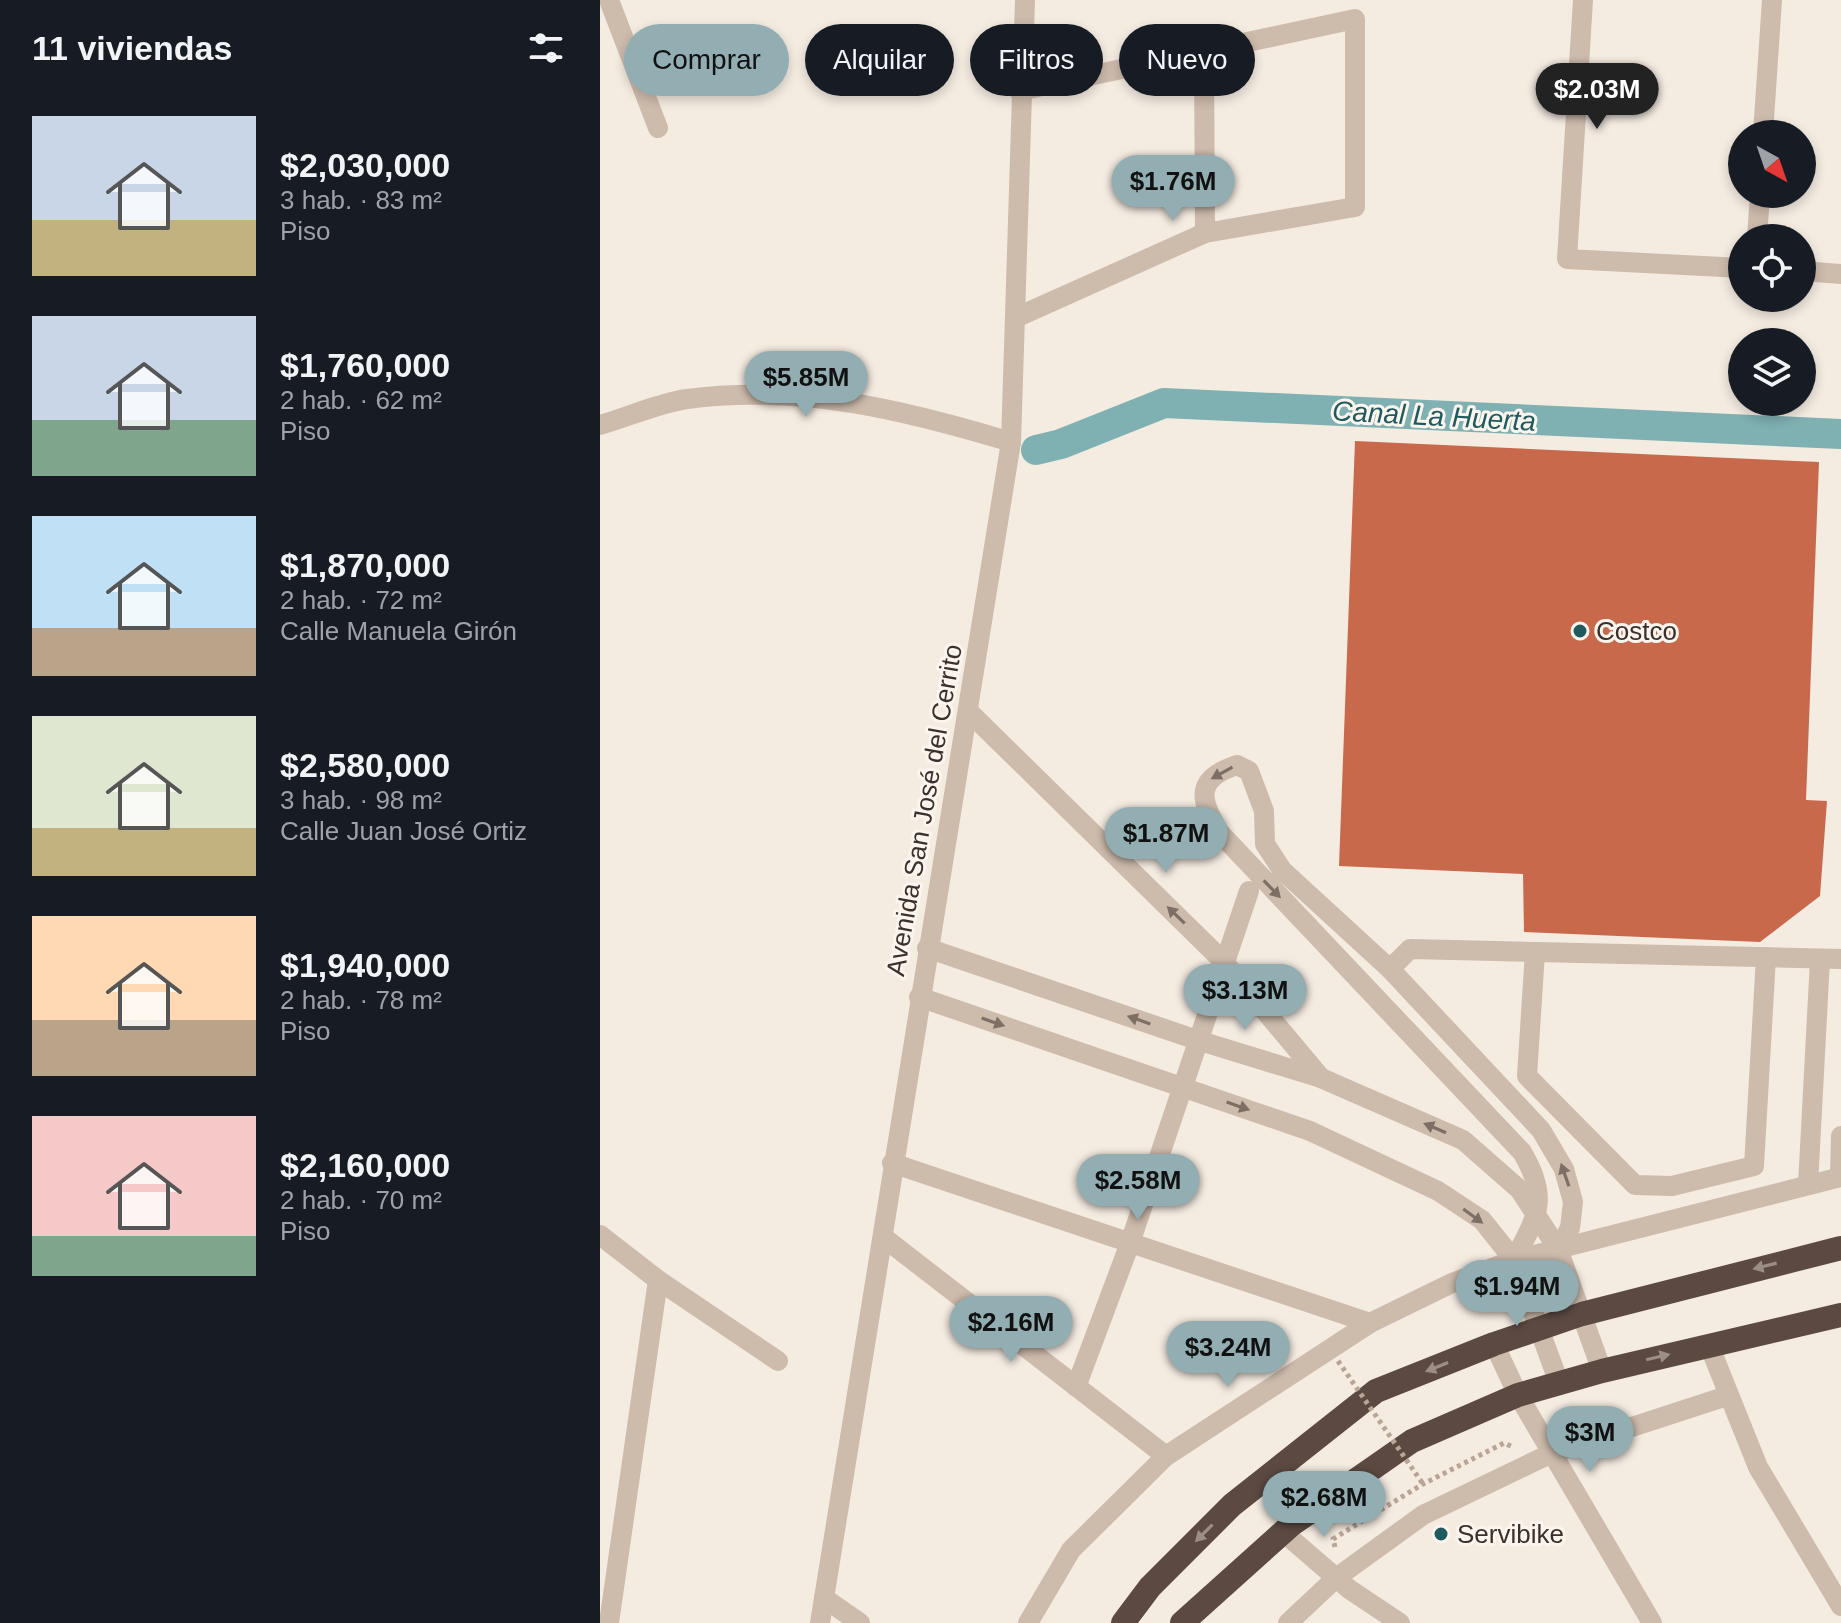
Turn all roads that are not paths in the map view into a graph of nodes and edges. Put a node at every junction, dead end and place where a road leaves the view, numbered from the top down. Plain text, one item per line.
1 (609, 0) edge
2 (1025, 0) edge
3 (1583, 0) edge
4 (1772, 0) edge
5 (1023, 24) edge
6 (1255, 41) edge
7 (1019, 96) edge
8 (1204, 96) edge
9 (1764, 120) edge
10 (658, 128) dead end
11 (1205, 233) junction
12 (1728, 267) edge
13 (1816, 272) edge
14 (1841, 274) edge
15 (1015, 318) junction
16 (600, 425) edge
17 (1011, 442) junction
18 (968, 711) junction
19 (1249, 891) dead end
20 (927, 948) junction
21 (1535, 952) junction
22 (1766, 957) junction
23 (1841, 959) edge
24 (1820, 960) junction
25 (1224, 962) junction
26 (1390, 969) junction
27 (919, 997) junction
28 (1197, 1040) junction
29 (1321, 1078) junction
30 (1181, 1086) junction
31 (1841, 1136) edge
32 (892, 1163) junction
33 (1840, 1177) edge
34 (1808, 1185) junction
35 (1537, 1216) junction
36 (600, 1235) edge
37 (883, 1237) junction
38 (1130, 1243) junction
39 (1841, 1248) edge
40 (1558, 1249) junction
41 (1514, 1260) junction
42 (658, 1280) junction
43 (1582, 1314) junction
44 (1841, 1315) edge
45 (1370, 1323) junction
46 (1540, 1327) junction
47 (1494, 1344) junction
48 (1709, 1345) junction
49 (778, 1361) dead end
50 (1602, 1371) junction
51 (1559, 1383) junction
52 (1076, 1387) junction
53 (1518, 1395) junction
54 (1727, 1396) junction
55 (1552, 1453) junction
56 (1166, 1456) junction
57 (1283, 1532) junction
58 (1342, 1584) junction
59 (824, 1598) junction
60 (1841, 1606) edge
61 (609, 1623) edge
62 (820, 1623) edge
63 (860, 1623) edge
64 (1028, 1623) edge
65 (1123, 1623) edge
66 (1182, 1623) edge
67 (1288, 1623) edge
68 (1400, 1623) edge
69 (1652, 1623) edge

1 - 10 street
2 - 5 street, Avenida San José del Cerrito
3 - 12 street
4 - 9 street
6 - 11 street
7 - 15 street, Avenida San José del Cerrito
8 - 11 street
11 - 15 street
13 - 14 street
15 - 17 street, Avenida San José del Cerrito
16 - 17 street
17 - 18 street, Avenida San José del Cerrito
18 - 20 street, Avenida San José del Cerrito
25 -> 18 street
19 - 25 street
20 - 27 street, Avenida San José del Cerrito
28 -> 20 street
21 - 22 street
21 - 22 street
21 - 26 street
22 - 24 street
23 - 24 street
24 - 34 street
25 - 28 street
25 - 29 street
26 -> 35 street
40 -> 26 street
27 -> 30 street
27 - 32 street, Avenida San José del Cerrito
28 - 29 street
28 - 30 street
35 -> 29 street
30 - 38 street
30 -> 41 street
31 - 33 street
32 - 37 street, Avenida San José del Cerrito
32 - 38 street
33 - 34 street
34 - 40 street
35 - 40 street
35 - 41 street
36 - 42 street
37 - 52 street
37 - 59 street, Avenida San José del Cerrito
38 - 45 street
38 - 52 street
39 -> 43 highway
40 - 41 street
40 - 43 street
41 - 45 street
41 - 46 street
42 - 49 street
42 - 61 street
43 - 46 highway
43 - 50 street
44 - 48 highway
45 - 56 street
46 - 47 highway
46 - 51 street
47 - 53 street
47 -> 65 highway
50 -> 48 highway
48 - 54 street
50 - 51 highway
51 - 53 highway
52 - 56 street
53 - 55 street
53 - 57 highway
54 - 55 street
54 - 60 street
55 - 58 street
55 - 69 street
56 - 64 street
57 - 58 street
57 - 66 highway
58 - 67 street
58 - 68 street
59 - 62 street, Avenida San José del Cerrito
59 - 63 street

